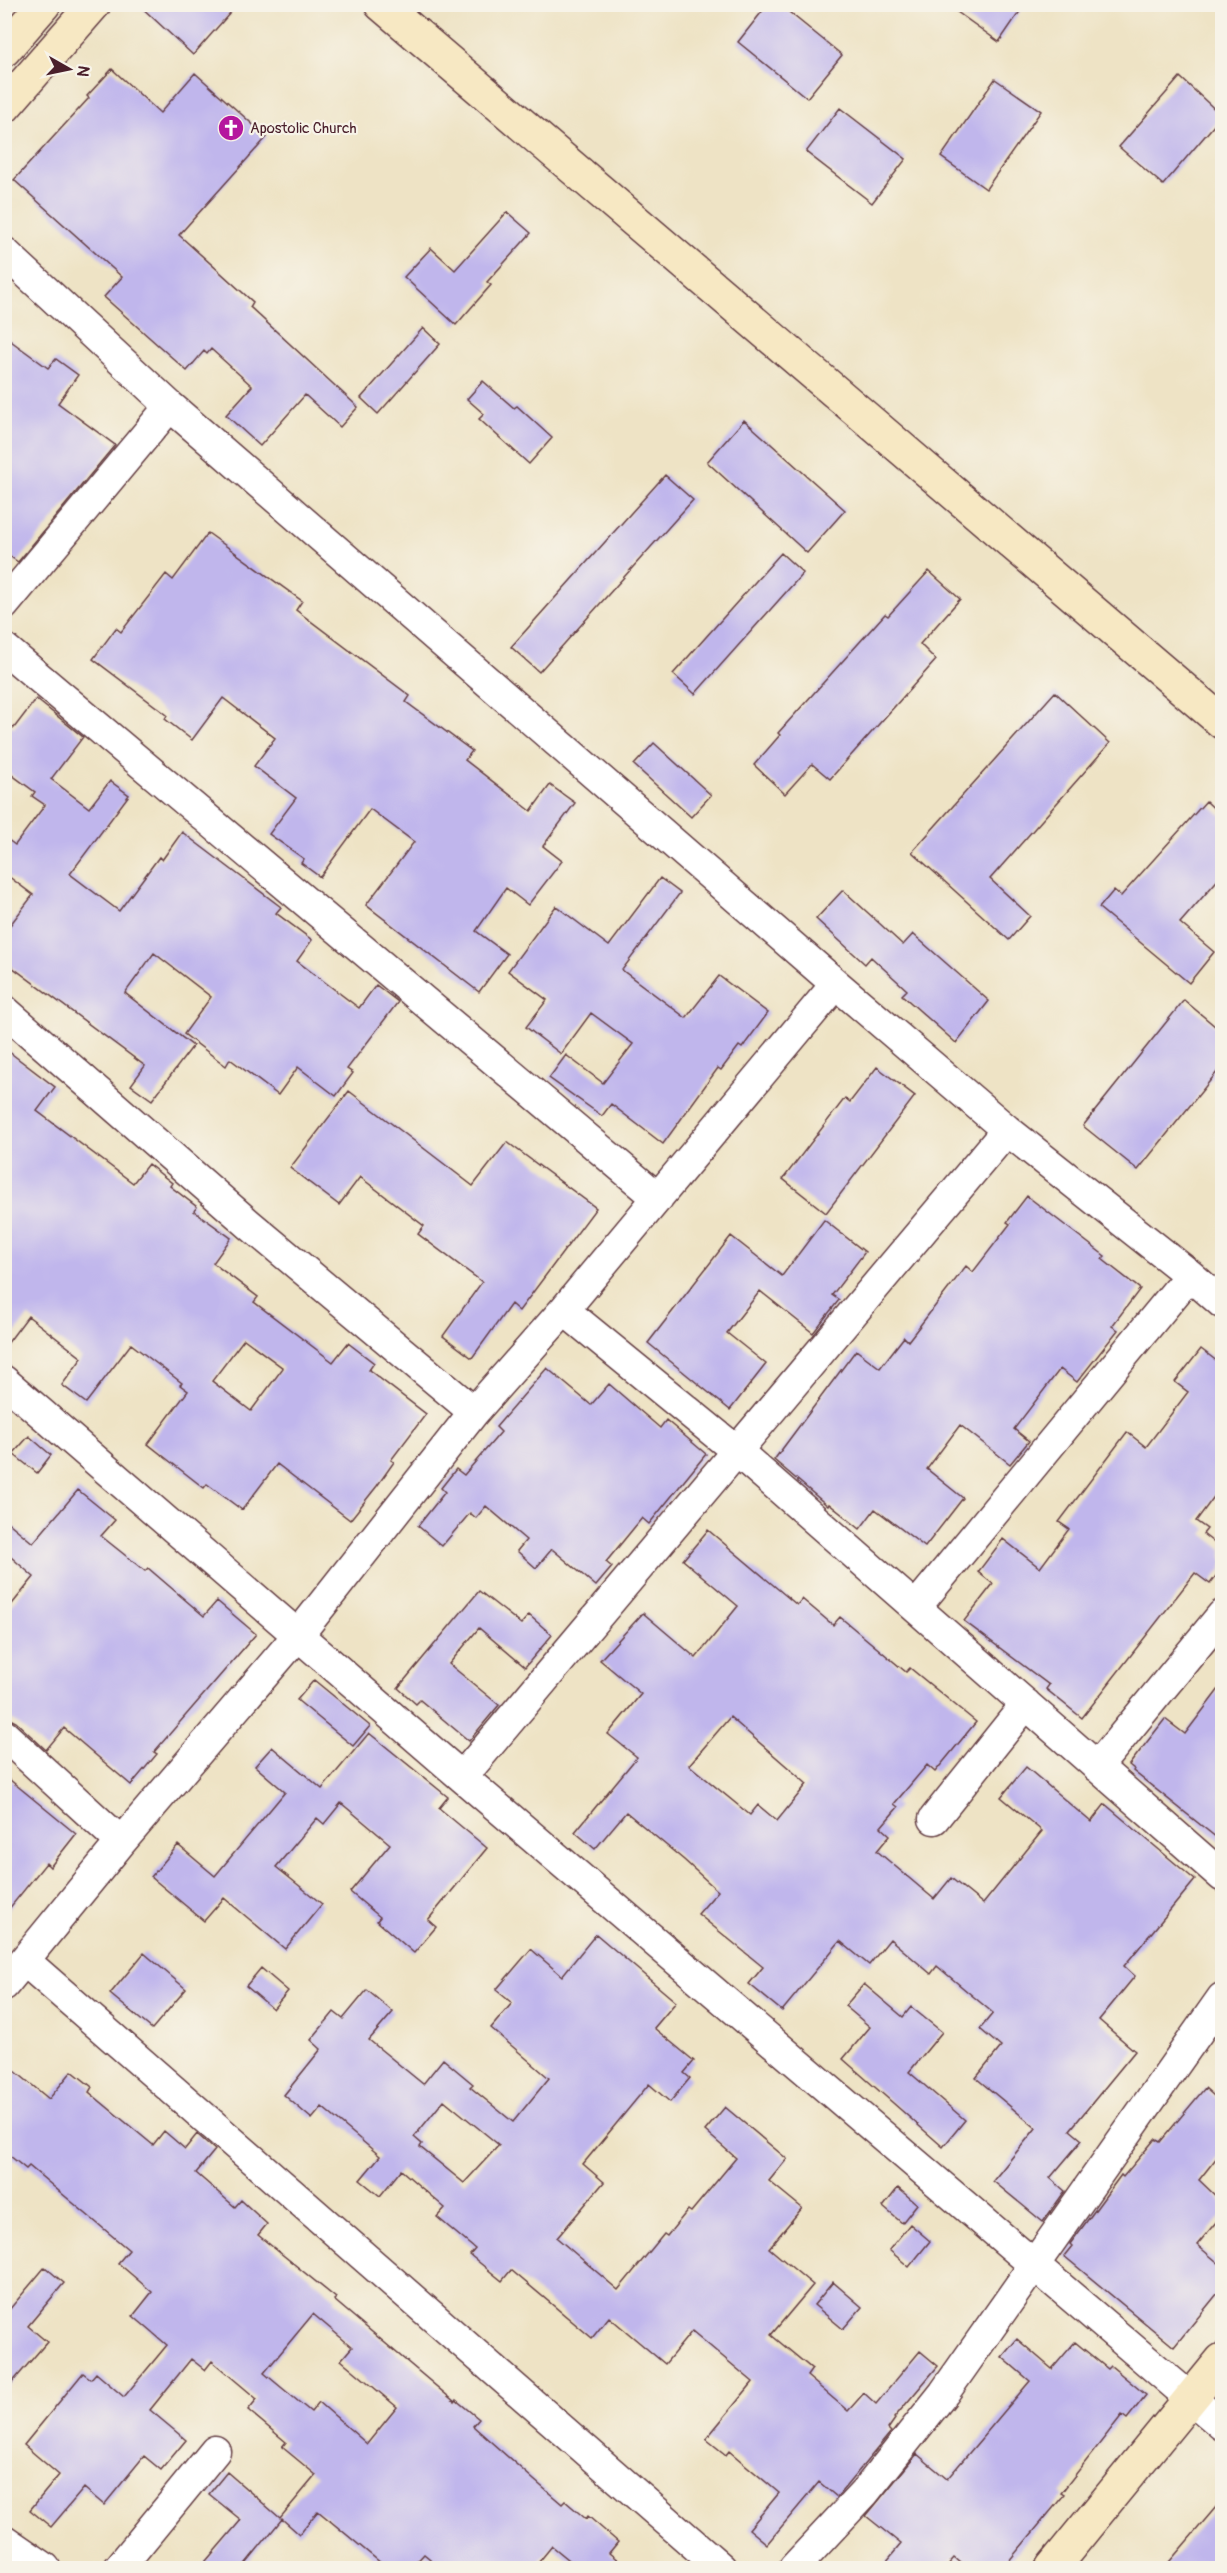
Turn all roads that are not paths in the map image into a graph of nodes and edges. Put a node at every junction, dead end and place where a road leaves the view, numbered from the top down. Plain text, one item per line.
1 (44, 4) edge
2 (94, 4) edge
3 (381, 4) edge
4 (4, 50) edge
5 (4, 107) edge
6 (4, 252) edge
7 (170, 406) junction
8 (4, 604) edge
9 (4, 648) edge
10 (1222, 722) edge
11 (836, 984) junction
12 (4, 1010) edge
13 (1007, 1130) junction
14 (658, 1198) junction
15 (1190, 1275) junction
16 (1222, 1304) edge
17 (564, 1310) junction
18 (4, 1381) edge
19 (474, 1412) junction
20 (738, 1452) junction
21 (916, 1607) junction
22 (1222, 1615) edge
23 (299, 1634) junction
24 (1026, 1704) junction
25 (4, 1735) edge
26 (1097, 1767) junction
27 (462, 1777) junction
28 (934, 1819) dead end
29 (121, 1842) junction
30 (1222, 1876) edge
31 (25, 1961) junction
32 (4, 1985) edge
33 (1222, 1998) edge
34 (1034, 2264) junction
35 (1222, 2360) edge
36 (1191, 2399) junction
37 (1222, 2425) edge
38 (215, 2451) dead end
39 (4, 2540) edge
40 (45, 2568) edge
41 (119, 2568) edge
42 (721, 2568) edge
43 (794, 2568) edge
44 (1052, 2568) edge

1 - 4 main road
2 - 5 main road
3 - 10 main road
6 - 7 street
7 - 8 street
7 - 11 street
9 - 14 street
11 - 13 street
11 - 14 street
12 - 19 street
13 - 15 street
13 - 20 street
14 - 17 street
15 - 16 street
15 - 21 street
17 - 19 street
17 - 20 street
18 - 23 street
19 - 23 street
20 - 21 street
20 - 27 street
21 - 24 street
22 - 26 street
23 - 27 street
23 - 29 street
24 - 26 street
24 - 28 street
25 - 29 street
26 - 30 street
27 - 34 street
29 - 31 street
31 - 32 street
31 - 42 street
33 - 34 street
34 - 36 street
34 - 43 street
35 - 36 main road
36 - 37 street
36 - 44 main road
38 - 41 street
39 - 40 street

